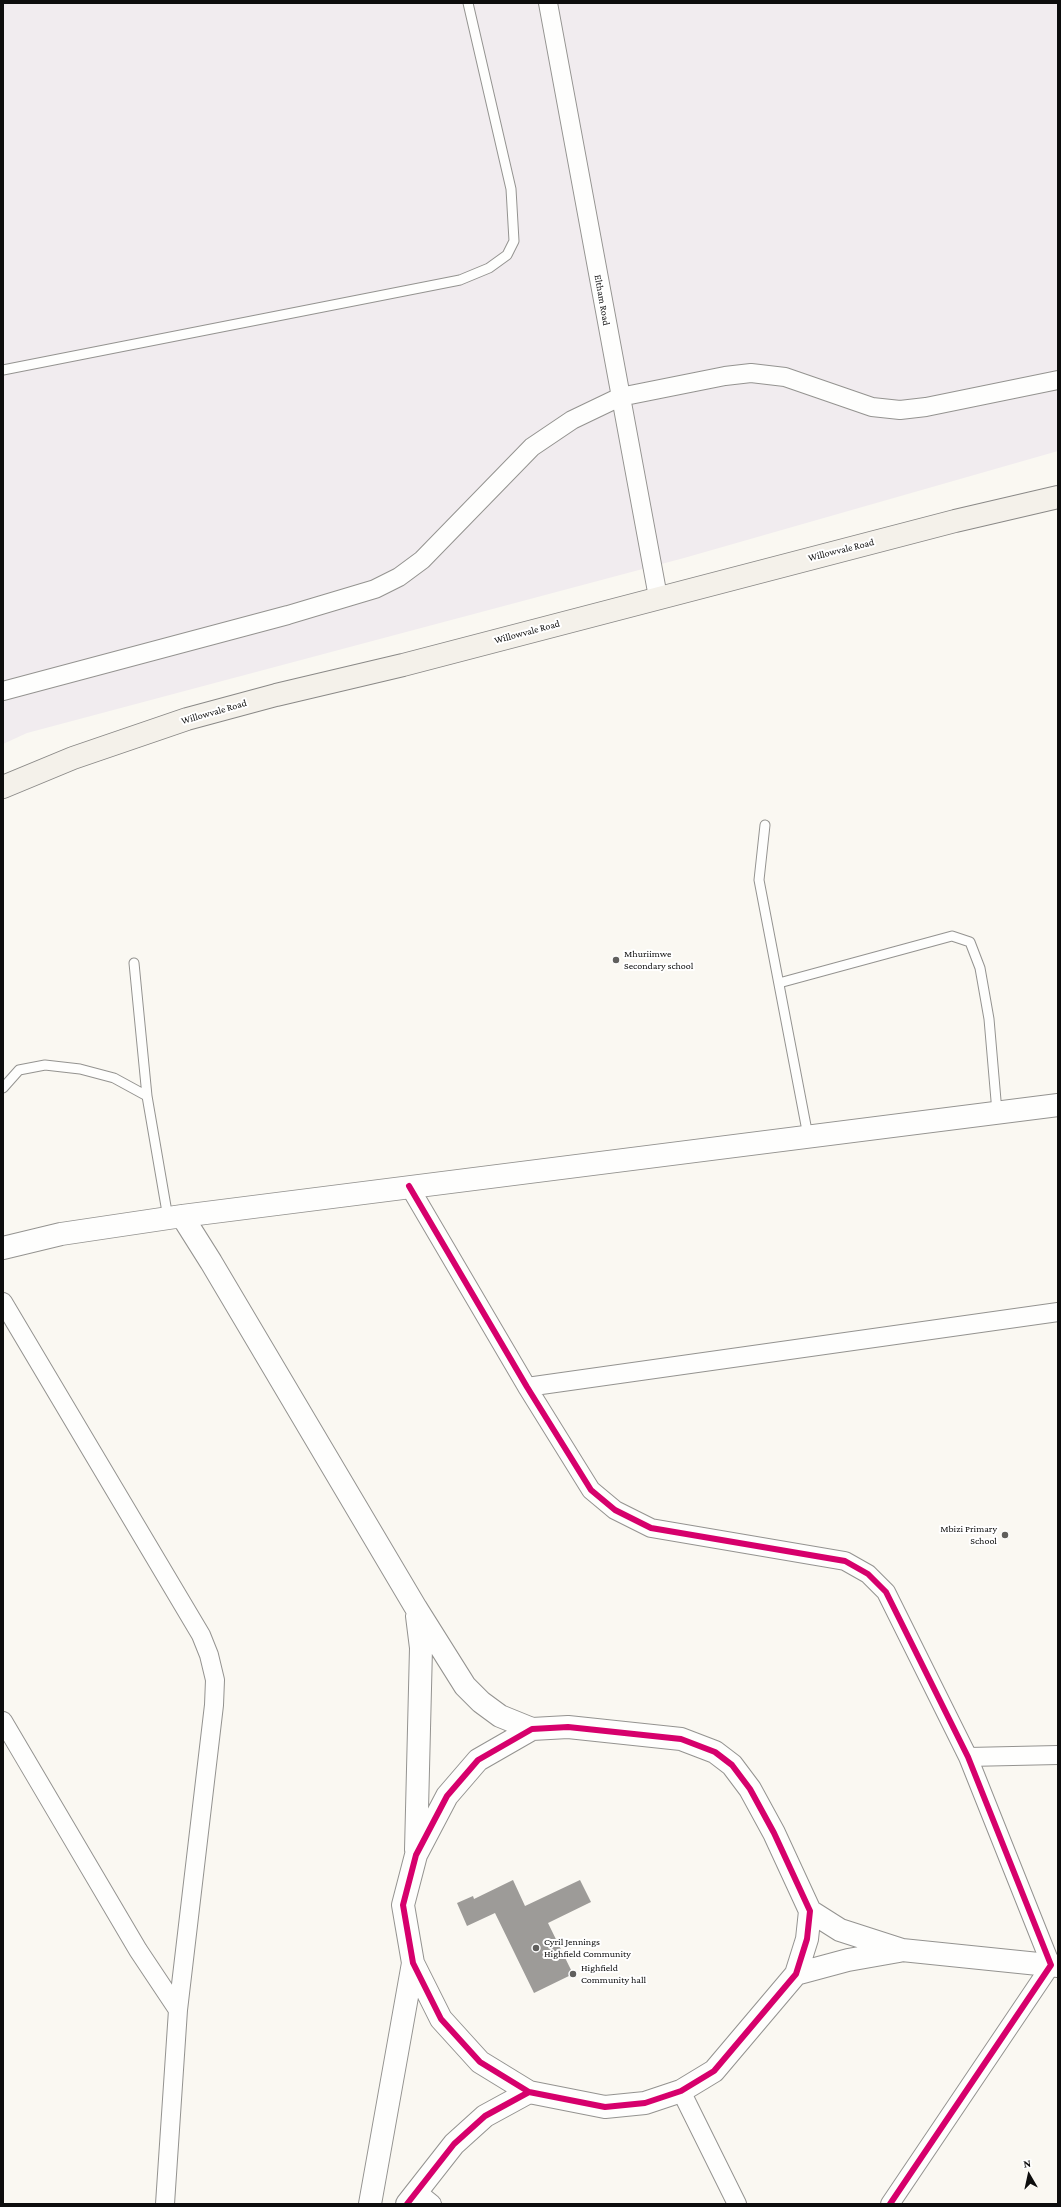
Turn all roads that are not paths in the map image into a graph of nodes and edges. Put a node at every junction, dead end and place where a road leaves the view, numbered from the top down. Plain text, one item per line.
1 (468, 3) edge
2 (548, 3) edge
3 (3, 370) edge
4 (1058, 380) edge
5 (620, 397) junction
6 (1058, 496) edge
7 (658, 597) junction
8 (3, 691) edge
9 (3, 787) edge
10 (765, 825) dead end
11 (134, 964) dead end
12 (779, 982) junction
13 (3, 1088) edge
14 (147, 1096) junction
15 (1058, 1105) edge
16 (997, 1112) junction
17 (808, 1136) junction
18 (409, 1186) junction
19 (175, 1217) junction
20 (3, 1248) edge
21 (3, 1302) edge
22 (1058, 1312) edge
23 (527, 1387) junction
24 (416, 1608) junction
25 (3, 1721) edge
26 (532, 1729) junction
27 (1058, 1755) edge
28 (968, 1757) junction
29 (416, 1855) junction
30 (810, 1912) junction
31 (902, 1950) junction
32 (413, 1963) junction
33 (1055, 1966) edge
34 (796, 1974) junction
35 (178, 2010) junction
36 (681, 2091) junction
37 (529, 2092) junction
38 (418, 2200) edge
39 (165, 2204) edge
40 (370, 2204) edge
41 (737, 2204) edge
42 (890, 2204) edge

1 - 3 lane
2 - 5 street, Eltham Road
4 - 5 street
5 - 7 street, Eltham Road
5 - 8 street
6 - 7 main road, Willowvale Road
7 - 9 main road, Willowvale Road
10 - 12 lane
11 - 14 lane
12 - 16 lane
12 - 17 lane
13 - 14 lane
14 - 19 lane
15 - 16 street
16 - 17 street
17 - 18 street
18 - 19 street
18 - 23 street
19 - 20 street
19 - 24 street
21 - 35 street
22 - 23 street
23 - 28 street
24 - 26 street
24 - 29 street
25 - 35 street
26 - 29 street
26 - 30 street
27 - 28 street
28 - 33 street
29 - 32 street
30 - 31 street
30 - 34 street
31 - 33 street
31 - 34 street
32 - 37 street
32 - 40 street
33 - 42 street
34 - 36 street
35 - 39 street
36 - 37 street
36 - 41 street
37 - 38 street

